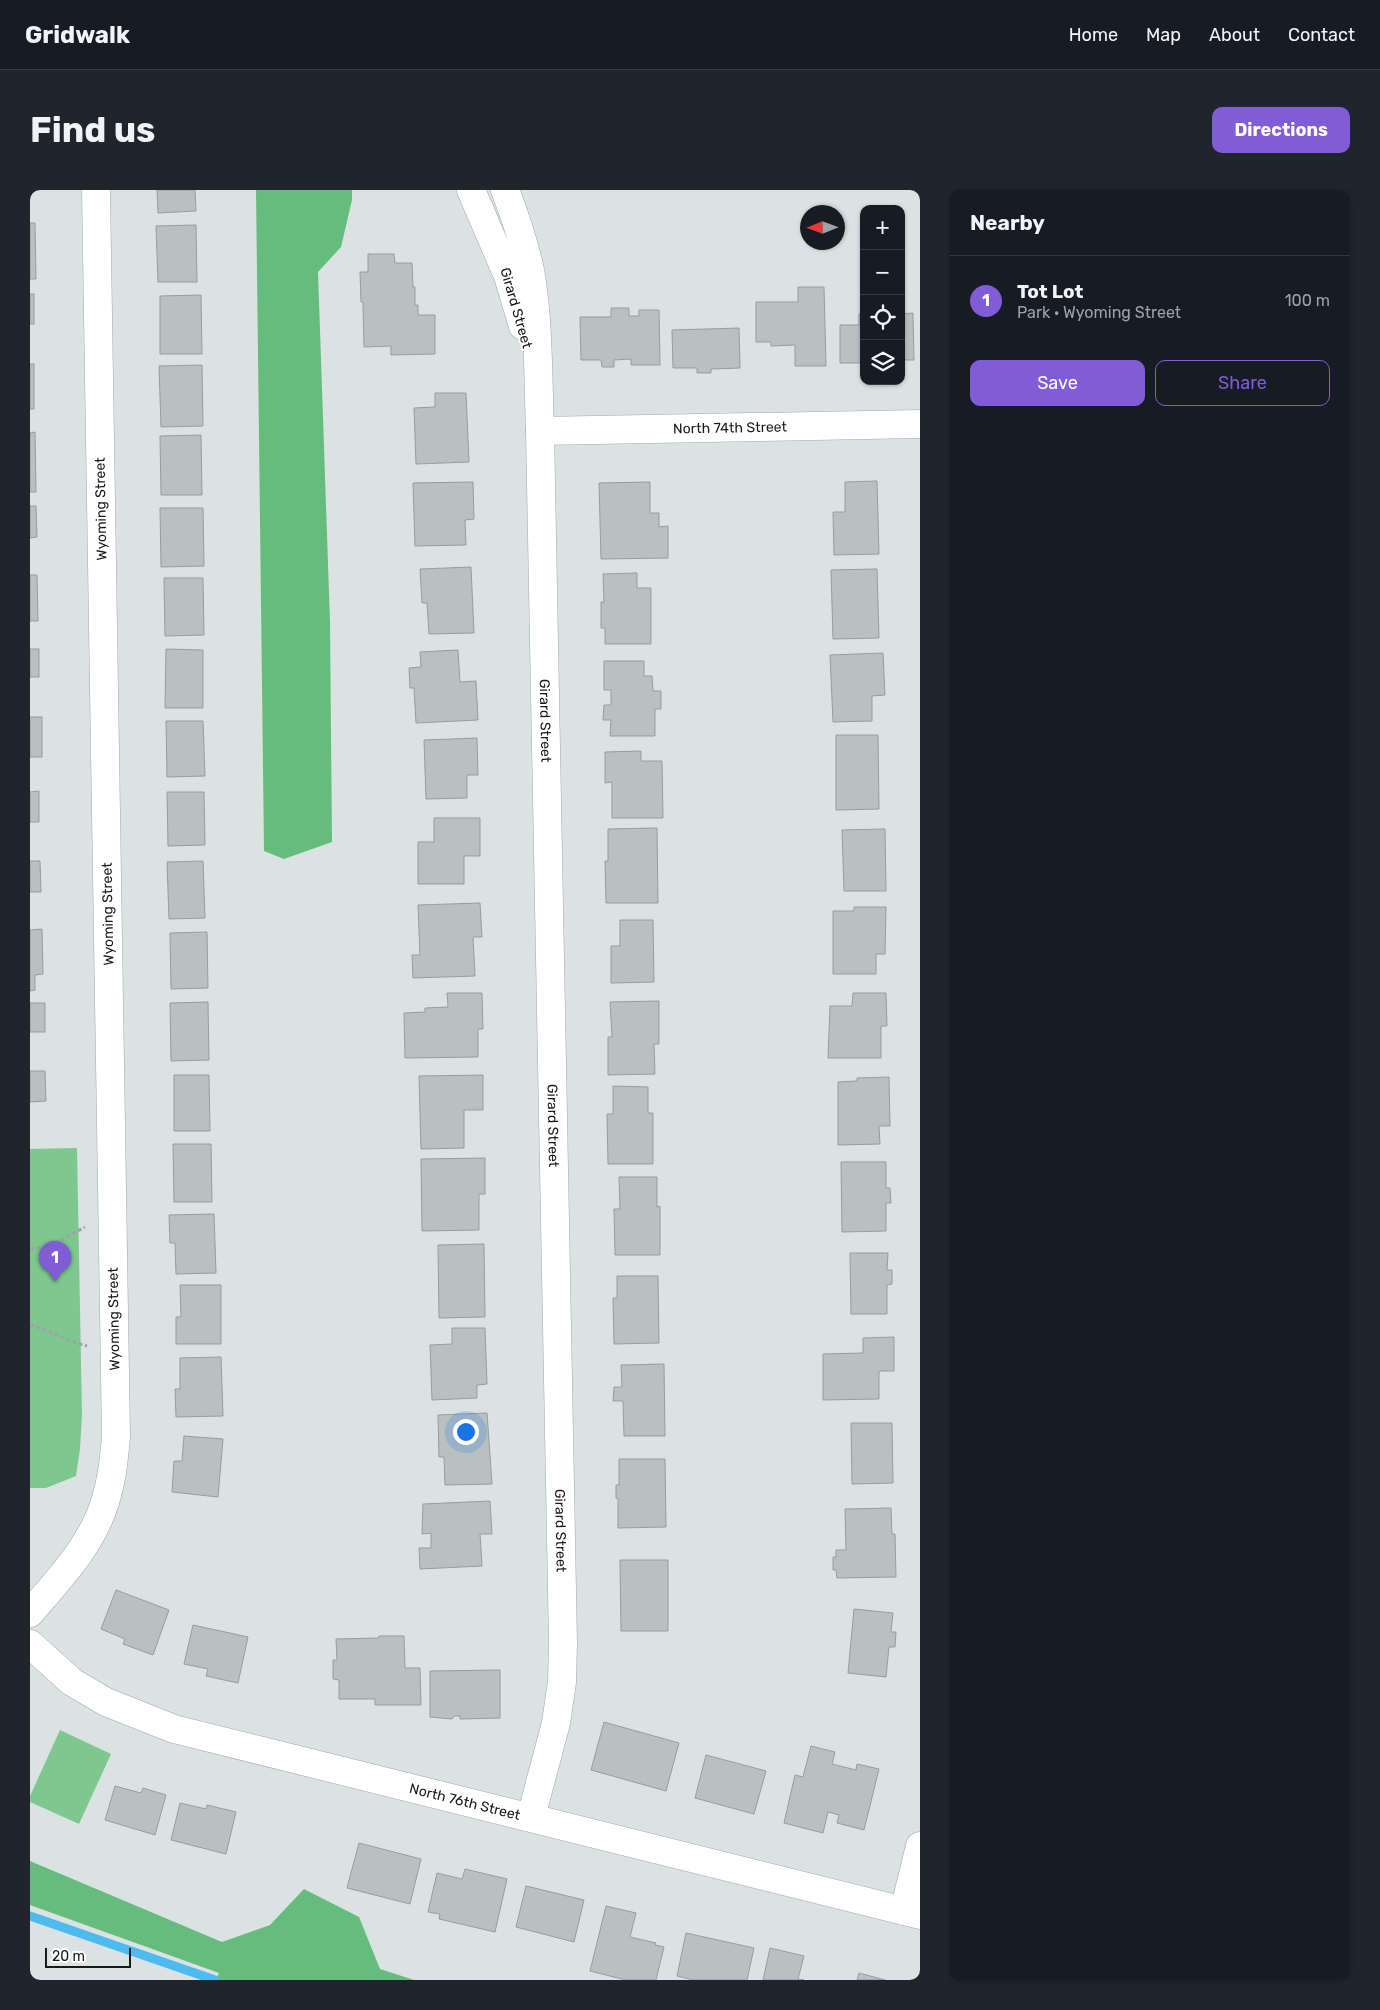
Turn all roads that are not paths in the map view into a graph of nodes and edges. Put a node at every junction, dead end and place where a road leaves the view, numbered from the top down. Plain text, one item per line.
1 (96, 190) edge
2 (470, 190) edge
3 (505, 190) edge
4 (920, 424) edge
5 (540, 431) junction
6 (30, 1613) edge
7 (30, 1644) edge
8 (531, 1817) junction
9 (920, 1846) edge
10 (912, 1913) edge

1 - 6 street, Wyoming Street
2 - 5 street, Girard Street
3 - 5 street, Girard Street
4 - 5 street, North 74th Street
5 - 8 street, Girard Street
7 - 8 street, North 76th Street
8 - 10 street, North 76th Street
9 - 10 street

